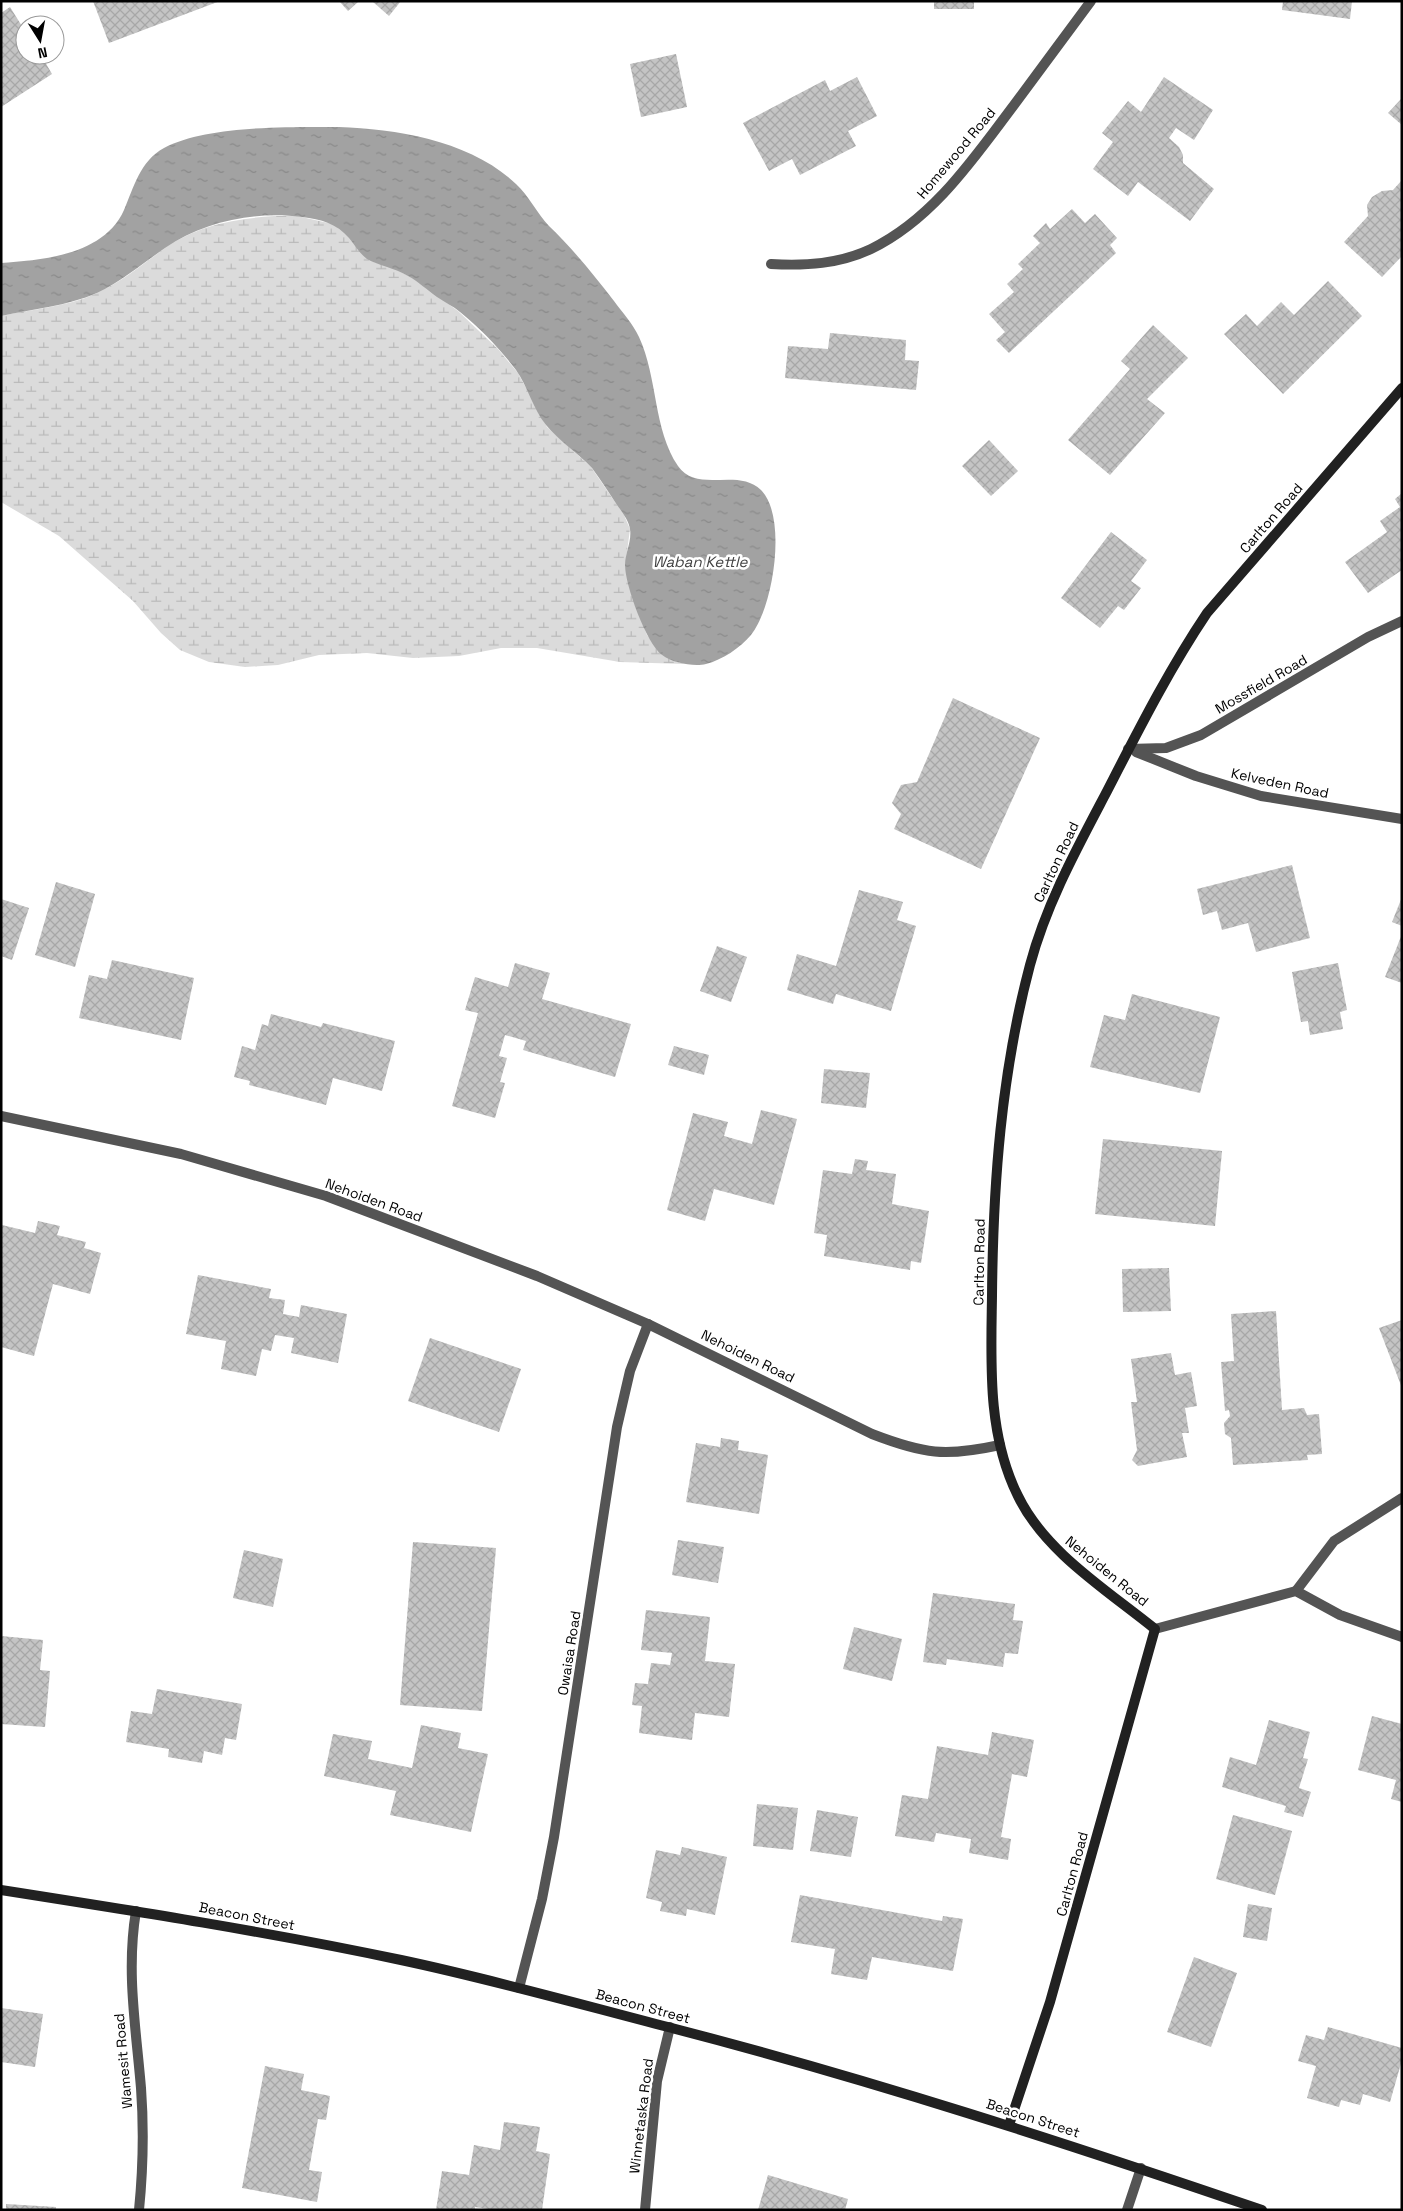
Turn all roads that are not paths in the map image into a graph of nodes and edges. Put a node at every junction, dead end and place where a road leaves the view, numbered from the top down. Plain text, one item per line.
1 (1091, 1) edge
2 (771, 264) dead end
3 (1402, 388) edge
4 (1402, 621) edge
5 (1128, 749) junction
6 (1402, 819) edge
7 (1, 1116) edge
8 (648, 1324) junction
9 (1000, 1445) junction
10 (1402, 1498) edge
11 (1296, 1591) junction
12 (1155, 1629) junction
13 (1402, 1637) edge
14 (1, 1890) edge
15 (136, 1910) junction
16 (519, 1988) junction
17 (670, 2027) junction
18 (1008, 2125) junction
19 (1141, 2168) junction
20 (139, 2210) edge
21 (645, 2210) edge
22 (1127, 2210) edge
23 (1262, 2210) edge

1 - 2 street, Homewood Road
3 - 5 street, Carlton Road
4 - 5 street, Mossfield Road
5 - 6 street, Kelveden Road
5 - 9 street, Carlton Road
7 - 8 street, Nehoiden Road
8 - 9 street, Nehoiden Road
8 - 16 street, Owaisa Road
9 - 12 street, Nehoiden Road
10 - 11 street
11 - 12 street
11 - 13 street
12 - 18 street, Carlton Road
14 - 15 street, Beacon Street
15 - 16 street, Beacon Street
15 - 20 street, Wamesit Road
16 - 17 street, Beacon Street
17 - 18 street, Beacon Street
17 - 21 street, Winnetaska Road
18 - 19 street, Beacon Street
19 - 22 street
19 - 23 street, Beacon Street

